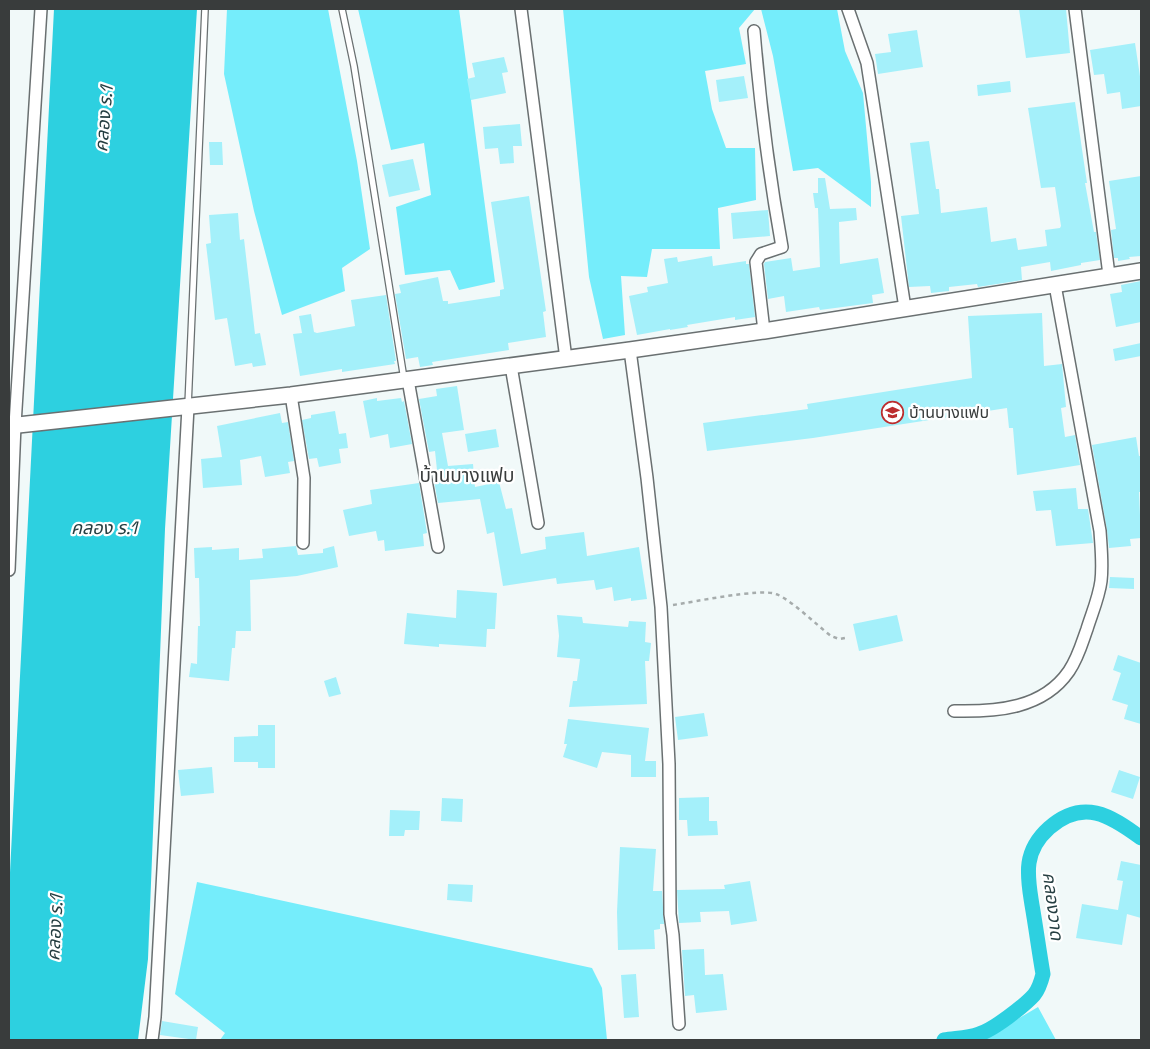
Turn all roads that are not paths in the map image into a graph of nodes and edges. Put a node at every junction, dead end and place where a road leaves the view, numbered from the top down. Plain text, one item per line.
1 (41, 9) edge
2 (205, 9) edge
3 (342, 9) edge
4 (521, 9) edge
5 (848, 9) edge
6 (1075, 9) edge
7 (754, 31) dead end
8 (1141, 271) edge
9 (1109, 275) junction
10 (1055, 285) junction
11 (905, 308) junction
12 (764, 331) junction
13 (630, 350) junction
14 (566, 359) junction
15 (511, 366) junction
16 (406, 380) junction
17 (291, 395) junction
18 (185, 408) junction
19 (12, 426) edge
20 (538, 523) dead end
21 (303, 543) dead end
22 (438, 547) dead end
23 (9, 570) edge
24 (954, 711) dead end
25 (679, 1024) dead end
26 (152, 1040) edge

1 - 19 street
2 - 18 lane
3 - 16 lane
4 - 14 street
5 - 11 street
6 - 9 street
7 - 12 street
8 - 9 street
9 - 10 street
10 - 11 street
10 - 24 street
11 - 12 street
12 - 13 street
13 - 14 street
13 - 25 street
14 - 15 street
15 - 16 street
15 - 20 street
16 - 17 street
16 - 22 street
17 - 18 street
17 - 21 street
18 - 19 street
18 - 26 street
19 - 23 street

